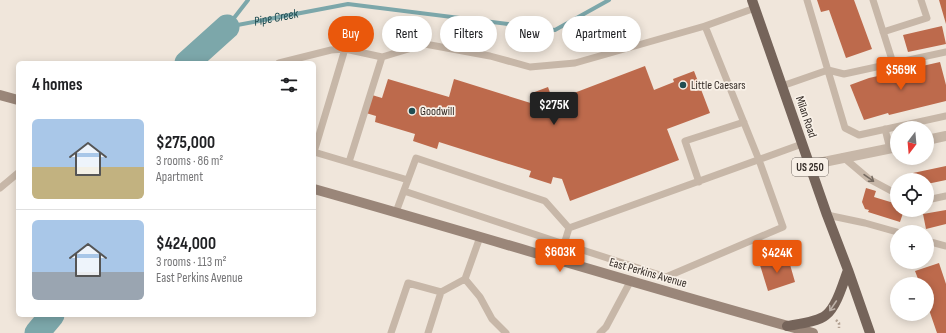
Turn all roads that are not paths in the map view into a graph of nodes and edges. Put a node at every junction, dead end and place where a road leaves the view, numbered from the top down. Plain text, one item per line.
1 (807, 0) edge
2 (873, 0) edge
3 (921, 0) edge
4 (754, 4) edge
5 (705, 26) junction
6 (883, 32) junction
7 (328, 51) edge
8 (344, 52) edge
9 (359, 52) edge
10 (946, 52) edge
11 (382, 57) junction
12 (288, 61) edge
13 (893, 63) junction
14 (828, 70) junction
15 (782, 86) junction
16 (0, 95) edge
17 (16, 99) edge
18 (946, 116) edge
19 (744, 122) junction
20 (885, 129) junction
21 (946, 136) edge
22 (934, 139) edge
23 (890, 141) edge
24 (802, 144) junction
25 (316, 145) edge
26 (890, 149) edge
27 (316, 153) edge
28 (843, 157) junction
29 (759, 160) junction
30 (349, 162) junction
31 (809, 165) junction
32 (16, 175) edge
33 (408, 180) junction
34 (699, 182) junction
35 (0, 188) edge
36 (316, 190) edge
37 (890, 190) edge
38 (404, 191) junction
39 (946, 196) edge
40 (934, 199) edge
41 (396, 212) junction
42 (827, 215) junction
43 (569, 228) junction
44 (890, 230) edge
45 (480, 237) junction
46 (934, 243) edge
47 (564, 244) junction
48 (946, 246) edge
49 (559, 261) junction
50 (848, 270) junction
51 (465, 279) junction
52 (630, 282) junction
53 (441, 292) junction
54 (787, 326) junction
55 (391, 333) edge
56 (428, 333) edge
57 (506, 333) edge
58 (600, 333) edge
59 (813, 333) edge
60 (870, 333) edge

1 - 14 lane
2 - 6 lane
3 - 6 lane
4 - 5 lane
4 - 15 main road, Milan Road / US 250
5 - 11 lane
5 - 19 lane
6 - 13 lane
7 - 12 lane
8 - 25 lane
9 - 11 lane
10 - 13 lane
11 - 30 lane
13 - 14 lane
14 - 15 lane
14 - 20 lane
15 - 24 main road, Milan Road / US 250
16 - 17 main road
18 - 20 lane
19 - 29 lane
19 - 34 lane
20 - 23 lane
21 - 22 street
24 - 29 lane
24 - 31 main road, Milan Road / US 250
26 - 28 street
27 - 30 lane
28 - 31 street
28 -> 37 lane
29 - 34 lane
29 - 47 lane
30 - 33 lane
31 - 42 main road, Milan Road / US 250
32 - 35 lane
33 - 38 lane
33 - 43 lane
34 - 43 lane
36 - 41 main road, East Perkins Avenue
38 - 41 lane
38 - 47 lane
39 - 40 lane
41 - 45 main road, East Perkins Avenue
42 - 44 lane
42 - 50 main road, Milan Road / US 250
43 - 47 lane
45 - 49 main road, East Perkins Avenue
45 - 51 lane
46 - 48 lane
47 - 49 lane
49 - 52 main road, East Perkins Avenue
50 -> 54 main road
50 - 60 main road, Milan Road / US 250
51 - 53 lane
51 - 57 lane
52 - 54 main road, East Perkins Avenue
52 - 58 lane
53 - 55 lane
53 - 56 lane
54 - 59 main road, East Perkins Avenue

